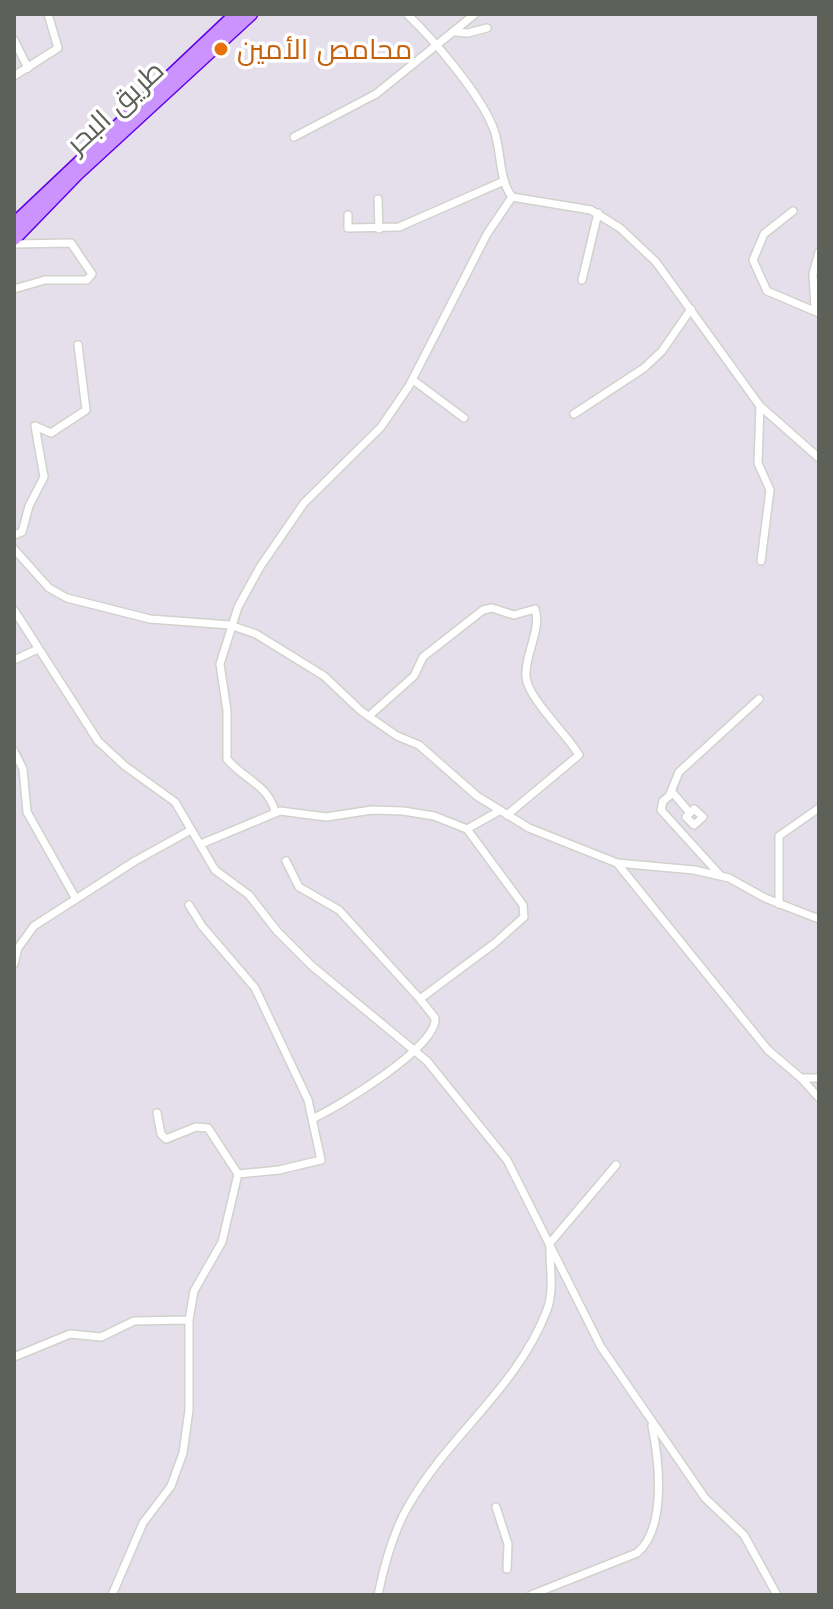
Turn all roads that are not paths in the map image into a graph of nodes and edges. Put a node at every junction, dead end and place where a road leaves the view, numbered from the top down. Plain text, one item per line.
1 (48, 14) edge
2 (236, 14) edge
3 (251, 14) edge
4 (407, 14) edge
5 (475, 14) edge
6 (487, 28) dead end
7 (455, 32) junction
8 (14, 40) edge
9 (436, 44) junction
10 (28, 68) junction
11 (14, 76) edge
12 (115, 132) junction
13 (294, 137) dead end
14 (504, 181) junction
15 (56, 188) junction
16 (512, 197) junction
17 (378, 199) dead end
18 (793, 211) dead end
19 (598, 213) junction
20 (348, 215) dead end
21 (14, 224) edge
22 (379, 229) junction
23 (14, 241) edge
24 (819, 252) edge
25 (582, 280) dead end
26 (14, 289) edge
27 (691, 309) junction
28 (817, 310) edge
29 (78, 345) dead end
30 (413, 380) junction
31 (760, 406) junction
32 (574, 414) dead end
33 (464, 418) dead end
34 (819, 458) edge
35 (14, 535) edge
36 (14, 549) edge
37 (761, 561) dead end
38 (14, 610) edge
39 (230, 625) junction
40 (38, 649) junction
41 (14, 660) edge
42 (759, 699) dead end
43 (369, 716) junction
44 (14, 751) edge
45 (669, 796) junction
46 (819, 808) edge
47 (275, 812) junction
48 (503, 813) junction
49 (690, 813) dead end
50 (467, 829) junction
51 (191, 830) junction
52 (201, 844) junction
53 (286, 861) dead end
54 (617, 863) junction
55 (721, 876) junction
56 (76, 899) junction
57 (779, 904) junction
58 (189, 905) dead end
59 (819, 919) edge
60 (16, 947) edge
61 (14, 964) edge
62 (420, 999) junction
63 (413, 1048) junction
64 (801, 1078) junction
65 (819, 1078) edge
66 (819, 1098) edge
67 (157, 1113) dead end
68 (314, 1118) junction
69 (616, 1165) dead end
70 (238, 1174) junction
71 (550, 1243) junction
72 (189, 1320) junction
73 (14, 1357) edge
74 (651, 1420) junction
75 (496, 1507) dead end
76 (507, 1569) dead end
77 (546, 1592) edge
78 (112, 1595) edge
79 (378, 1595) edge
80 (531, 1595) edge
81 (777, 1595) edge

1 - 10 street
2 - 12 highway, طريق البحر
3 - 12 highway, طريق البحر
4 - 9 street
5 - 7 street
6 - 7 street
7 - 9 street
8 - 10 street
9 - 13 street
9 - 14 street
10 - 11 street
12 - 15 highway, طريق البحر
14 - 16 street
14 - 22 street
15 - 21 highway, طريق البحر
15 - 23 highway, طريق البحر
16 - 19 street
16 - 30 street
17 - 22 street
18 - 28 street
19 - 25 street
19 - 27 street
20 - 22 street
23 - 26 street
24 - 28 street
27 - 31 street
27 - 32 street
29 - 35 street
30 - 33 street
30 - 39 street
31 - 34 street
31 - 37 street
36 - 39 street
38 - 40 street
39 - 43 street
39 - 47 street
40 - 41 street
40 - 51 street
42 - 45 street
43 - 48 street
43 - 48 street
44 - 56 street
45 - 49 street
45 - 55 street
46 - 57 street
47 - 50 street
47 - 52 street
48 - 50 street
48 - 54 street
50 - 62 street
51 - 52 street
51 - 56 street
52 - 63 street
53 - 62 street
54 - 55 street
54 - 64 street
55 - 57 street
56 - 60 street
57 - 59 street
58 - 68 street
60 - 61 street
62 - 63 street
63 - 68 street
63 - 71 street
64 - 65 street
64 - 66 street
67 - 70 street
68 - 70 street
69 - 71 street
70 - 72 street
71 - 74 street
71 - 79 street
72 - 73 street
72 - 78 street
74 - 77 street
74 - 81 street
75 - 76 street
77 - 80 street

